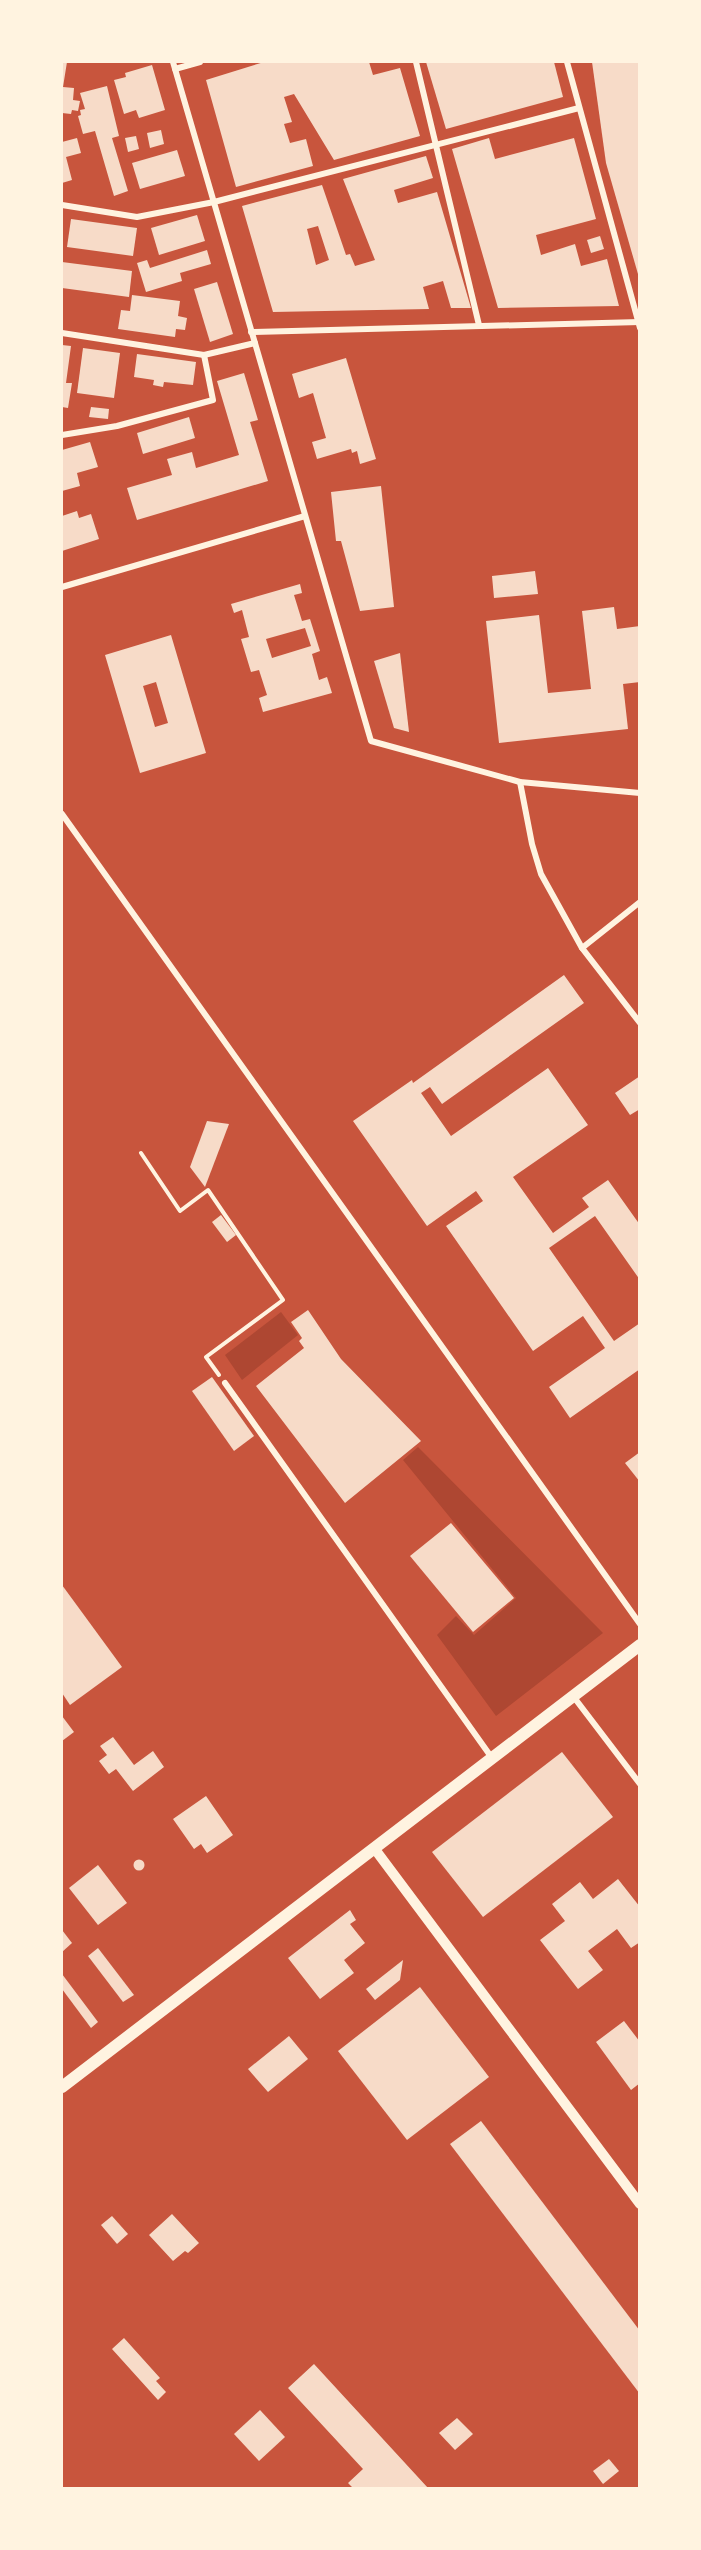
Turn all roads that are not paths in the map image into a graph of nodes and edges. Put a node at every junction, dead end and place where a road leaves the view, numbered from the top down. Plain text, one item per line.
1 (200, 62) edge
2 (416, 62) edge
3 (567, 62) edge
4 (174, 65) edge
5 (579, 108) junction
6 (436, 144) junction
7 (211, 202) junction
8 (62, 205) edge
9 (639, 324) edge
10 (479, 325) junction
11 (251, 332) junction
12 (62, 333) edge
13 (255, 343) junction
14 (204, 355) junction
15 (62, 435) edge
16 (305, 516) junction
17 (62, 587) edge
18 (520, 782) junction
19 (639, 793) edge
20 (62, 814) edge
21 (639, 902) edge
22 (582, 948) junction
23 (639, 1023) edge
24 (225, 1383) road end
25 (639, 1624) edge
26 (639, 1645) edge
27 (573, 1696) junction
28 (492, 1758) junction
29 (639, 1784) edge
30 (375, 1848) junction
31 (62, 2087) edge
32 (639, 2204) edge

1 - 4 street
2 - 6 street
3 - 5 street
4 - 7 street
5 - 6 street
5 - 9 street
6 - 7 street
6 - 10 street
7 - 8 street
7 - 11 street
9 - 10 street
10 - 11 street
11 - 13 street
12 - 14 street
13 - 14 street
13 - 16 street
14 - 15 street
16 - 17 street
16 - 18 street
18 - 19 street
18 - 22 street
20 - 25 street
21 - 22 street
22 - 23 street
24 - 28 street
26 - 27 main road
27 - 28 main road
27 - 29 street
28 - 30 main road
30 - 31 main road
30 - 32 street

